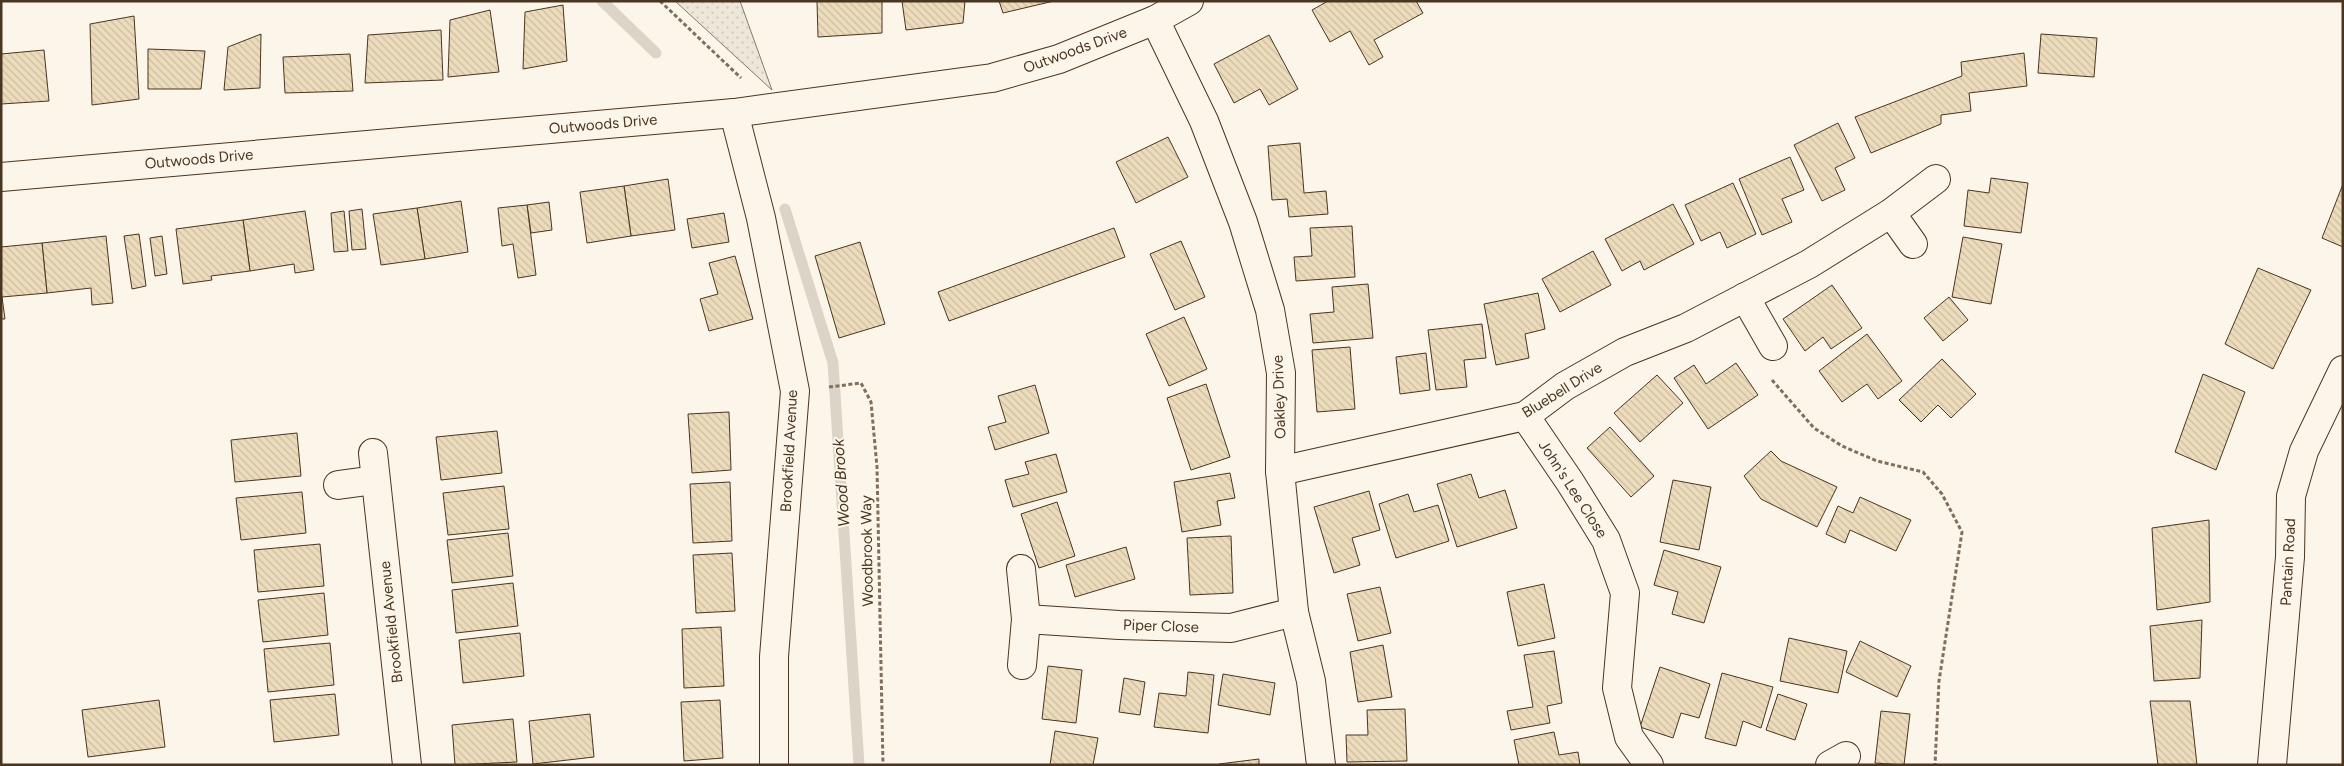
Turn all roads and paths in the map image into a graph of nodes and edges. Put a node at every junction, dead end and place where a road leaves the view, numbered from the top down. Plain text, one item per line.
1 (660, 1) edge
2 (1189, 1) edge
3 (1155, 20) junction
4 (764, 110) junction
5 (734, 113) junction
6 (1, 177) edge
7 (1936, 179) dead end
8 (1891, 212) junction
9 (1913, 244) dead end
10 (1745, 297) junction
11 (1773, 346) joint
12 (2343, 370) edge
13 (827, 387) dead end
14 (1525, 416) junction
15 (373, 453) dead end
16 (1280, 471) junction
17 (375, 480) junction
18 (338, 484) dead end
19 (1021, 569) dead end
20 (1294, 612) junction
21 (1026, 619) junction
22 (1022, 665) dead end
23 (406, 765) edge
24 (774, 765) edge
25 (883, 765) edge
26 (1321, 765) edge
27 (1649, 765) edge
28 (1935, 765) edge
29 (2272, 765) edge

1 - 4 path
2 - 3 street, Outwoods Drive
3 - 4 street, Outwoods Drive
3 - 16 street, Oakley Drive
4 - 5 street, Outwoods Drive
5 - 6 street, Outwoods Drive
5 - 24 street, Brookfield Avenue
7 - 8 street, Bluebell Drive
8 - 9 street
8 - 10 street, Bluebell Drive
10 - 11 street
10 - 14 street, Bluebell Drive
11 - 28 path
12 - 29 street, Pantain Road
13 - 25 path, Woodbrook Way
14 - 16 street, Bluebell Drive
14 - 27 street, John's Lee Close
15 - 17 street, Brookfield Avenue
16 - 20 street, Oakley Drive
17 - 18 street
17 - 23 street, Brookfield Avenue
19 - 21 street
20 - 21 street, Piper Close
20 - 26 street, Oakley Drive
21 - 22 street

